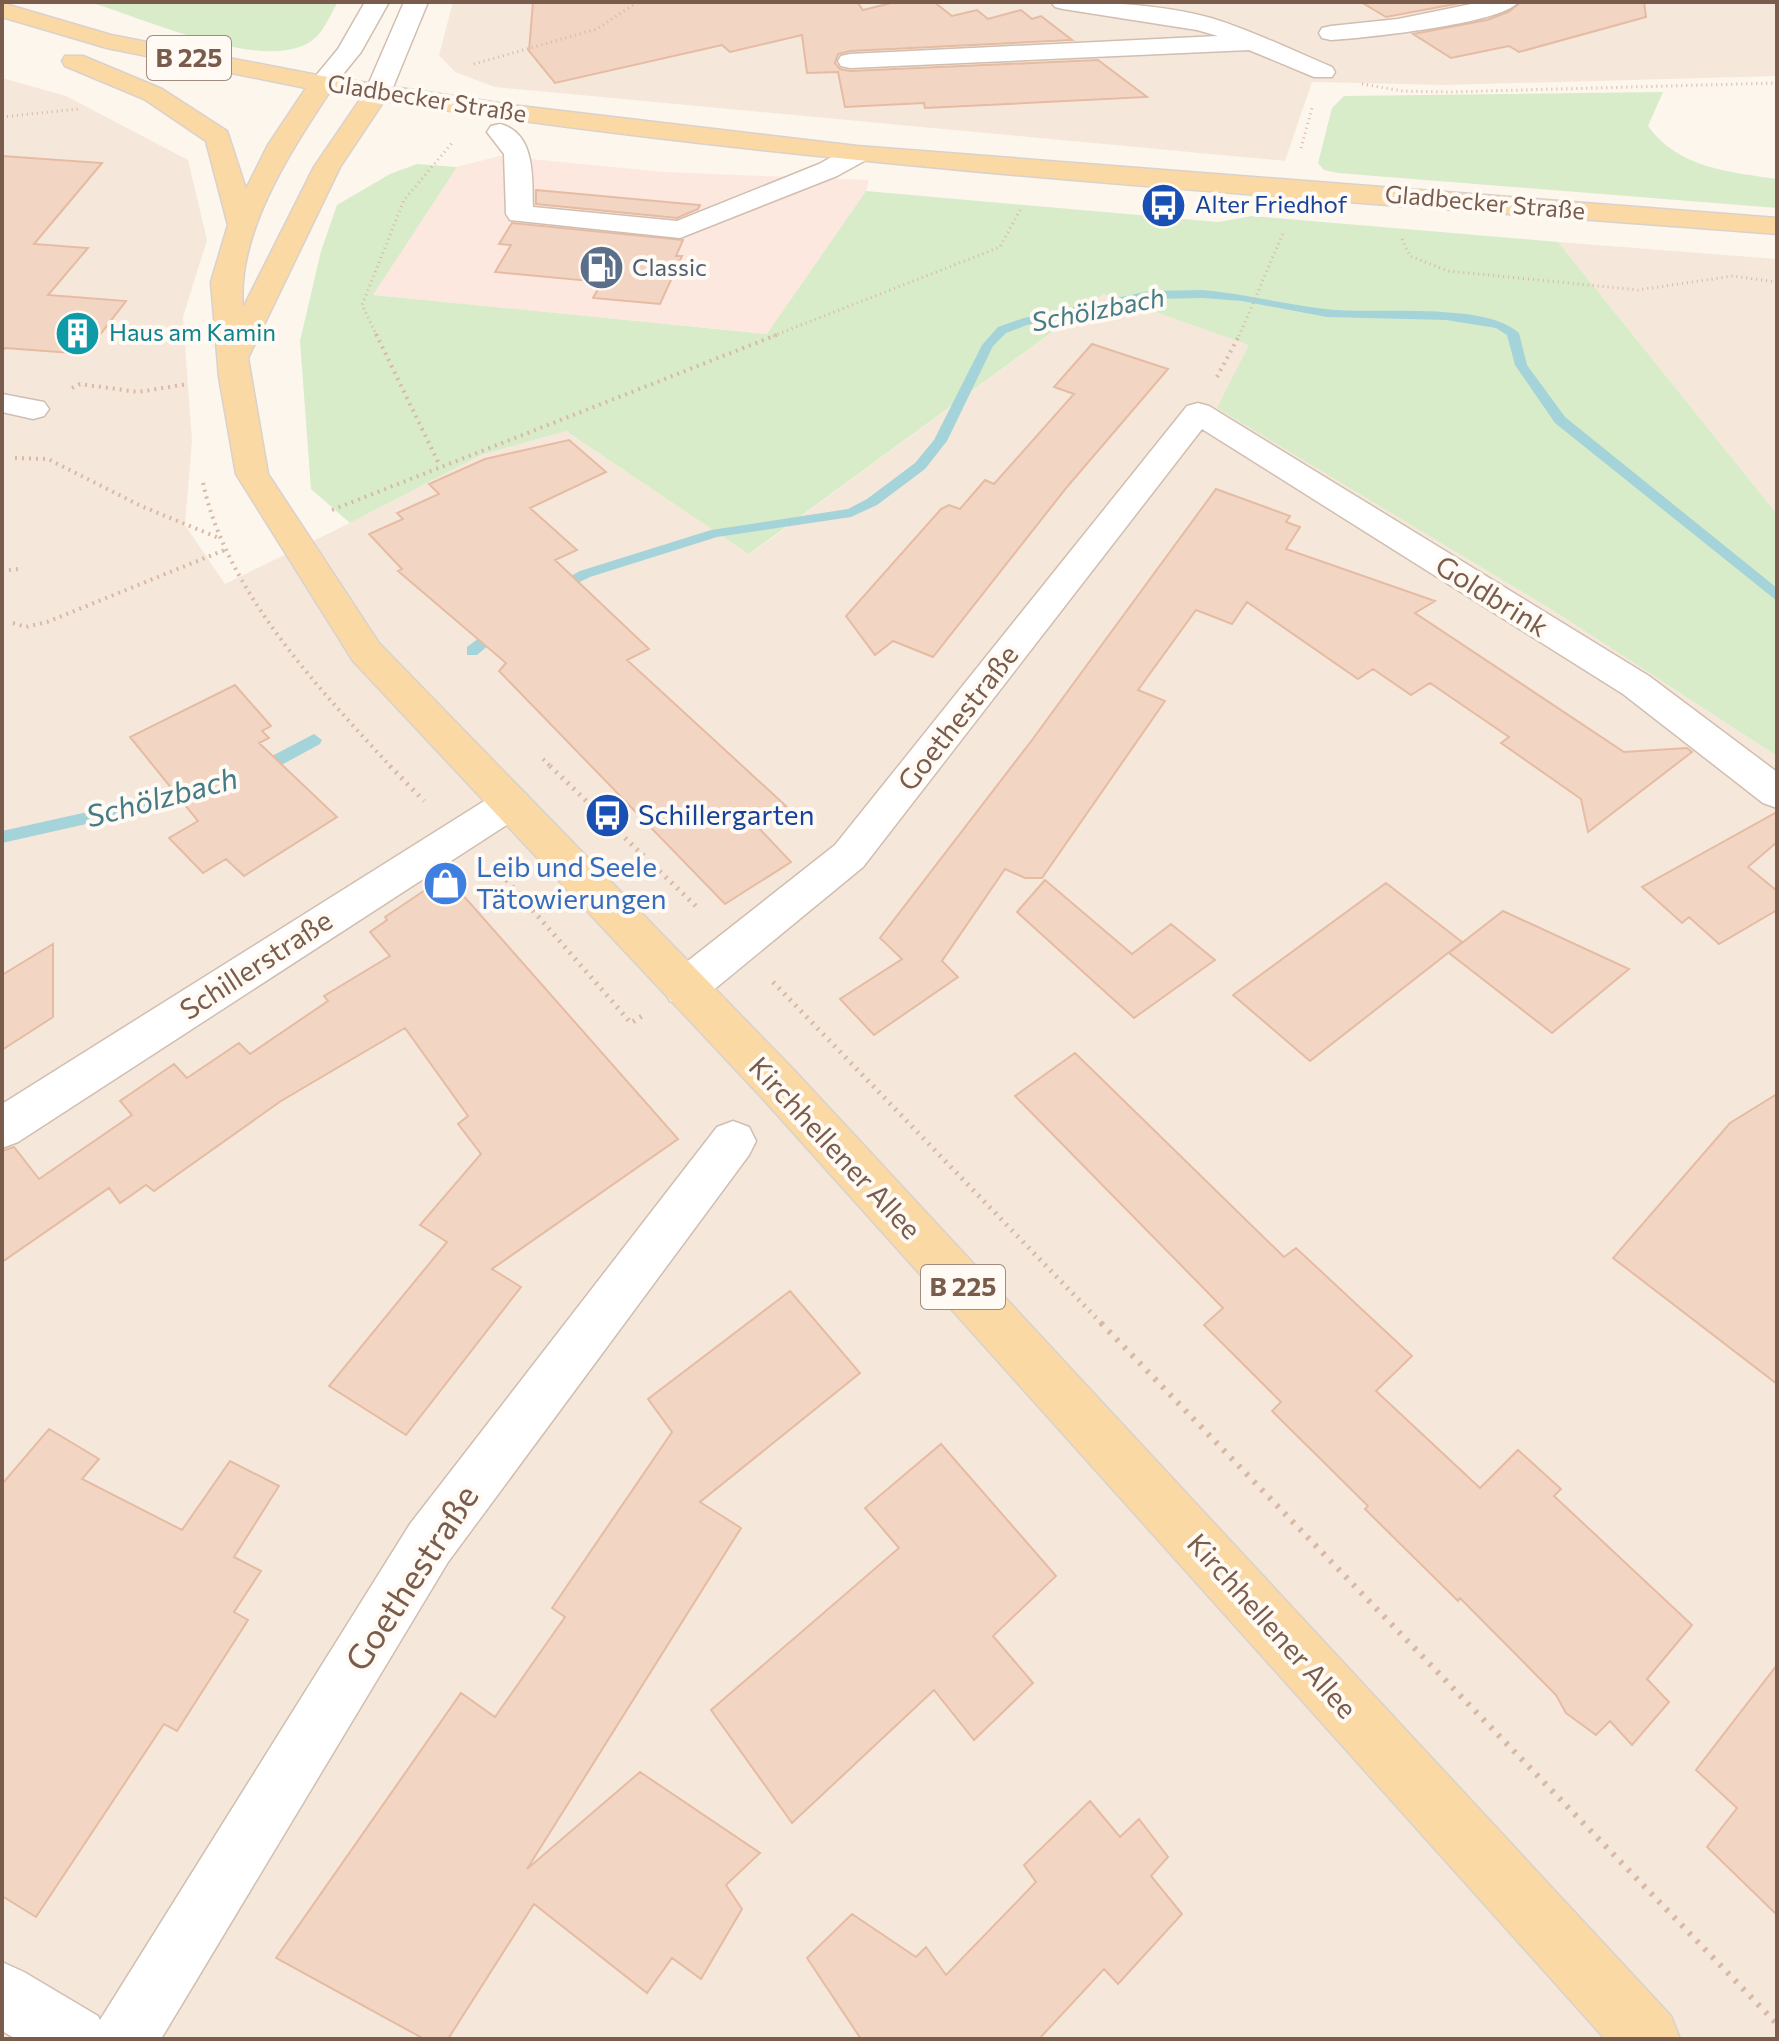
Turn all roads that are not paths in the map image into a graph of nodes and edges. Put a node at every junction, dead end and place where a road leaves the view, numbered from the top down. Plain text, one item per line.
1 (377, 2) edge
2 (416, 2) edge
3 (1063, 2) edge
4 (1506, 2) edge
5 (2, 10) edge
6 (1331, 33) dead end
7 (1254, 42) junction
8 (45, 53) dead end
9 (74, 61) junction
10 (850, 61) dead end
11 (1323, 72) road end
12 (176, 81) dead end
13 (322, 84) junction
14 (277, 101) dead end
15 (371, 103) junction
16 (306, 106) junction
17 (500, 132) junction
18 (857, 154) junction
19 (242, 225) junction
20 (1777, 226) edge
21 (235, 355) junction
22 (1198, 413) joint
23 (1777, 793) edge
24 (511, 803) junction
25 (685, 988) junction
26 (2, 1128) edge
27 (733, 1141) dead end
28 (2, 1994) edge
29 (75, 2039) edge
30 (124, 2039) edge
31 (1648, 2039) edge

1 - 13 street
2 - 15 street
3 - 7 street
4 - 6 street
5 - 13 main road, Gladbecker Straße / B 225
7 - 10 street
7 - 11 street
8 - 9 main road, B 225
9 - 12 main road
9 - 19 main road, B 225
13 - 15 main road, Gladbecker Straße / B 225
13 - 16 main road, Kirchhellener Allee
14 - 16 main road
15 - 16 main road
15 - 17 main road, Gladbecker Straße
15 - 18 main road, Gladbecker Straße
15 - 21 main road
16 - 19 main road, Kirchhellener Allee
17 - 18 main road, Gladbecker Straße
17 - 18 street
18 - 20 main road, Gladbecker Straße
19 - 21 main road, Kirchhellener Allee / B 225
21 - 24 main road, Kirchhellener Allee / B 225
22 - 23 street, Goldbrink
22 - 25 street, Goethestraße
24 - 25 main road, Kirchhellener Allee / B 225
24 - 26 street, Schillerstraße
25 - 31 main road, Kirchhellener Allee / B 225
27 - 30 street, Goethestraße
28 - 29 street

